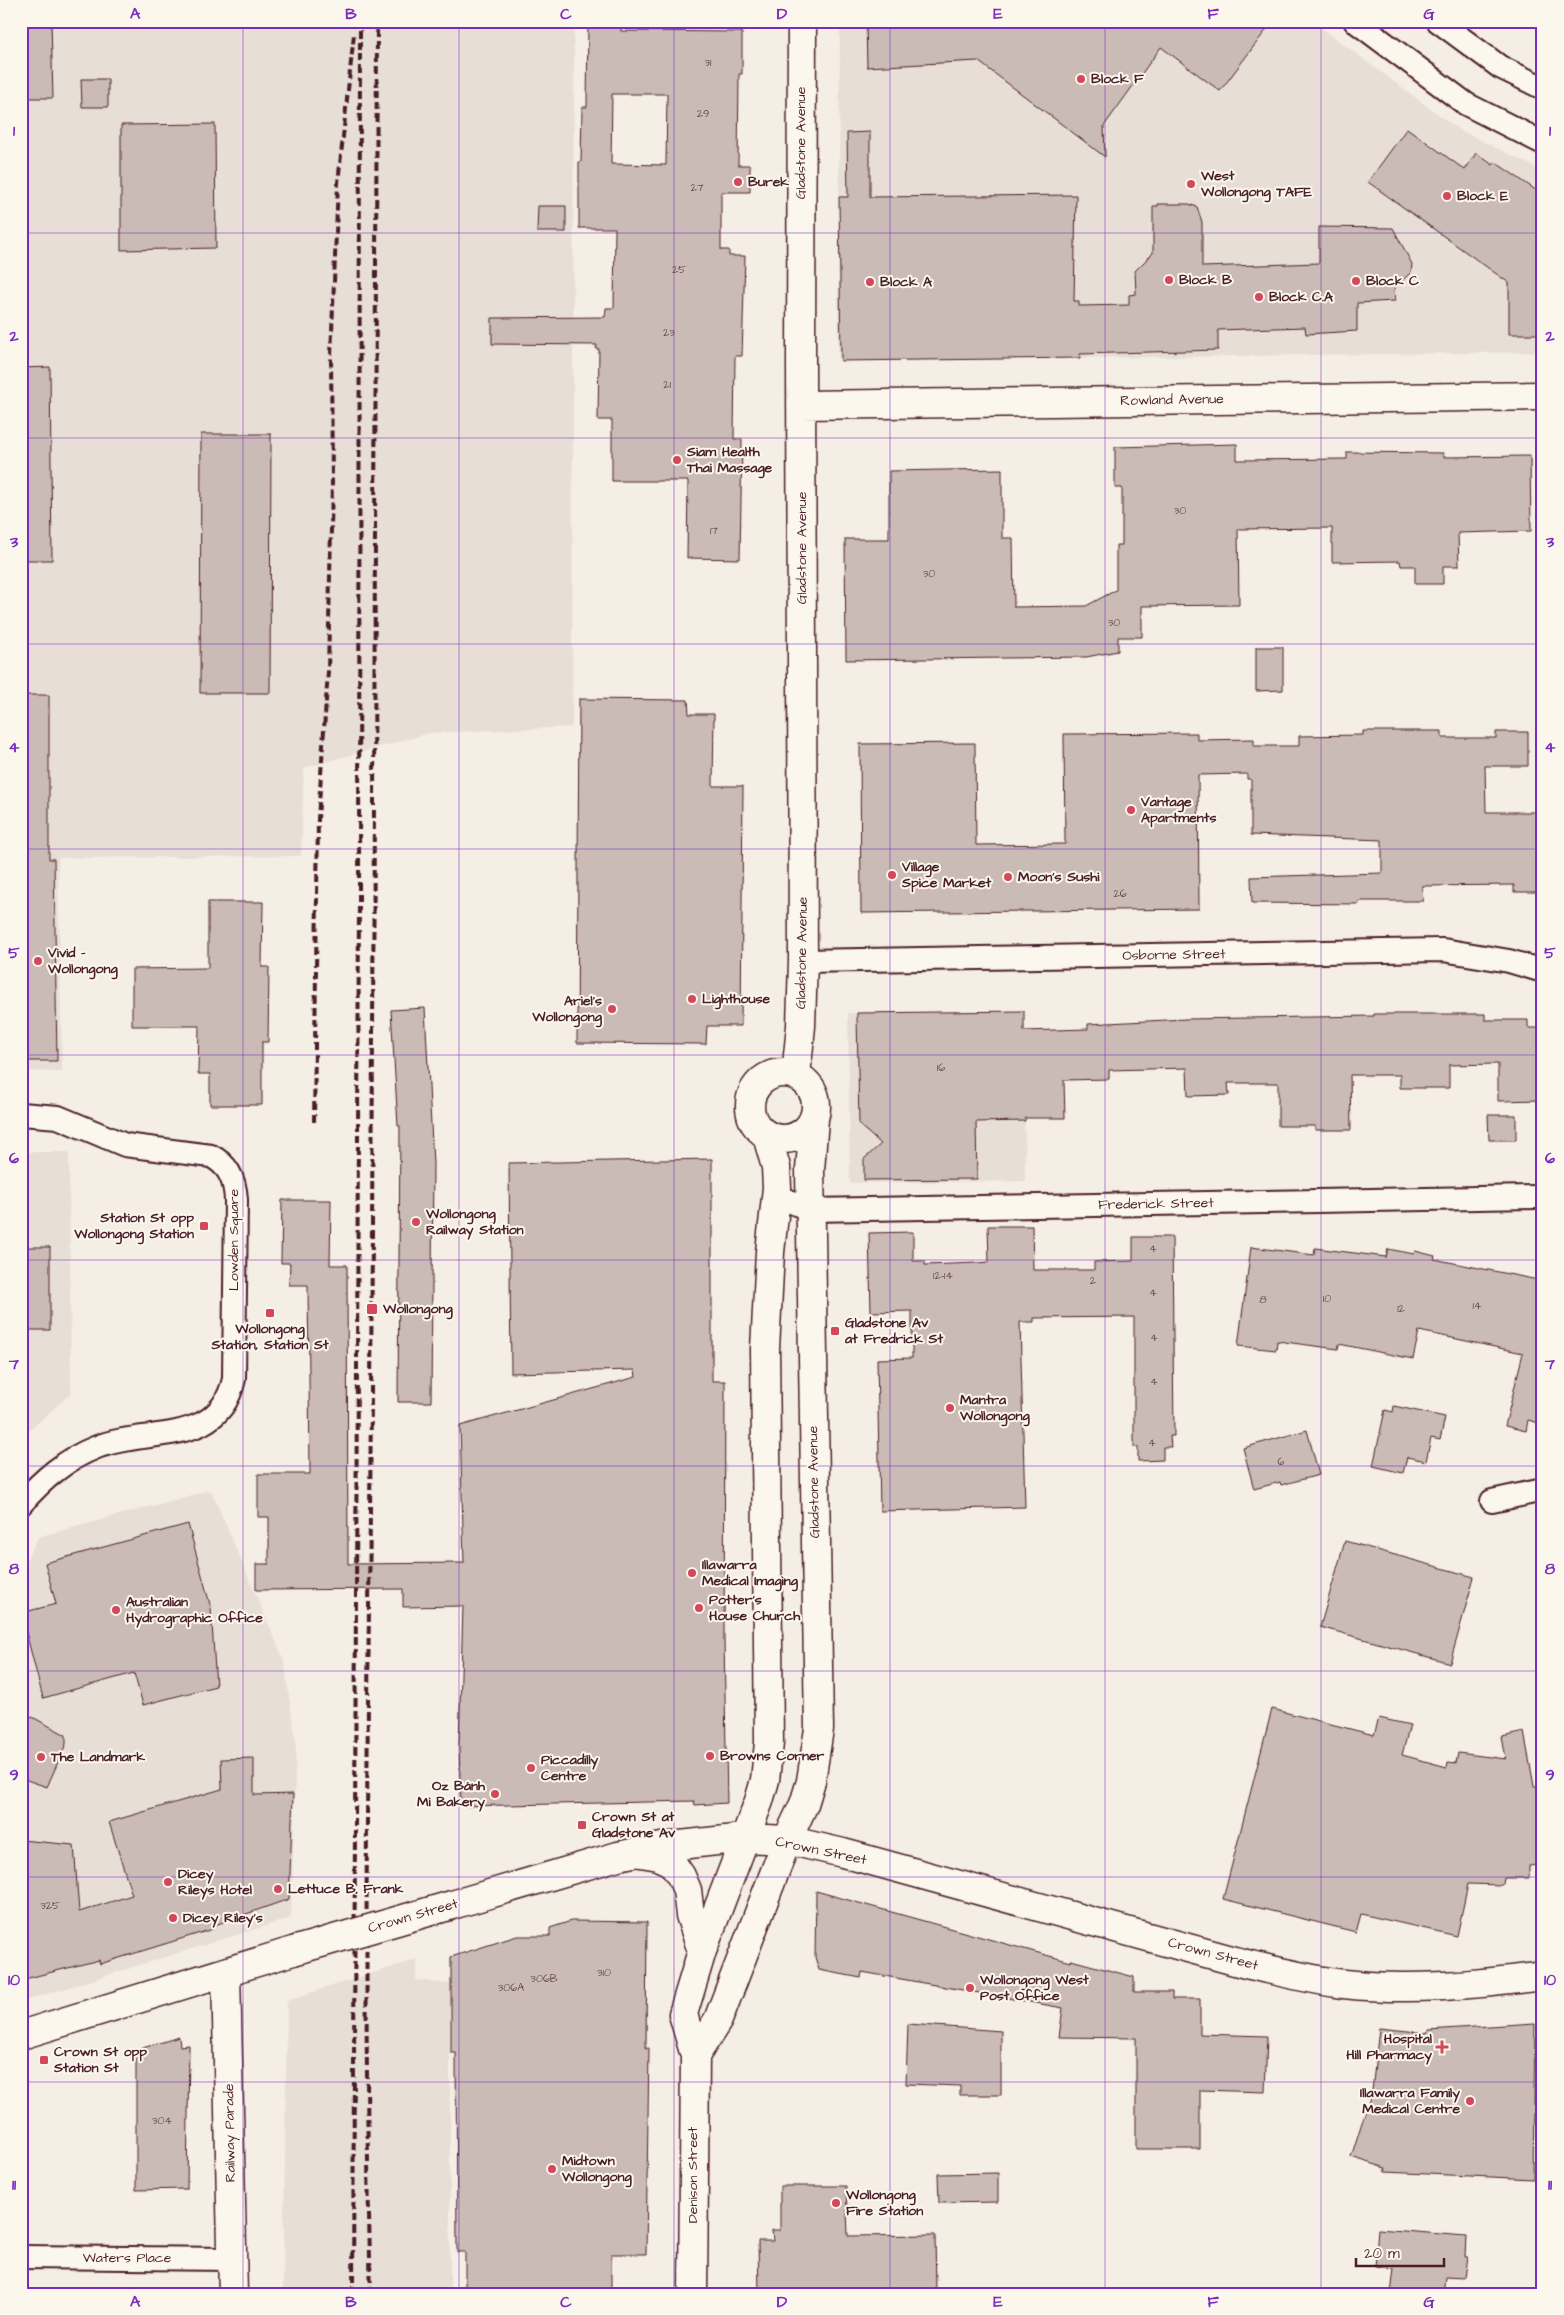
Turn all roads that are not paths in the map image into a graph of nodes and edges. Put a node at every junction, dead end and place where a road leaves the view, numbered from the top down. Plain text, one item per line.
1 (802, 21) edge
2 (1354, 21) edge
3 (1438, 21) edge
4 (1543, 88) edge
5 (1543, 142) edge
6 (1543, 396) edge
7 (801, 405) junction
8 (804, 961) junction
9 (1543, 971) edge
10 (796, 1075) junction
11 (21, 1114) edge
12 (814, 1119) junction
13 (767, 1136) junction
14 (777, 1196) junction
15 (1537, 1197) dead end
16 (811, 1210) junction
17 (1543, 1490) edge
18 (1492, 1501) dead end
19 (21, 1504) edge
20 (744, 1838) junction
21 (787, 1840) junction
22 (635, 1852) junction
23 (702, 1951) junction
24 (226, 1972) junction
25 (1543, 1976) edge
26 (21, 2035) edge
27 (695, 2056) junction
28 (21, 2257) edge
29 (233, 2259) junction
30 (233, 2294) edge
31 (693, 2294) edge

1 - 7 main road, Gladstone Avenue
2 - 5 street
3 - 4 street
6 - 7 main road, Rowland Avenue
7 - 8 main road, Gladstone Avenue
8 - 9 street, Osborne Street
8 - 10 main road, Gladstone Avenue
10 - 12 main road
10 - 13 main road
11 - 19 street, Lowden Square
12 - 13 main road
12 - 16 main road, Gladstone Avenue
13 - 14 main road
14 - 16 street, Frederick Street
14 - 20 main road
15 - 16 street, Frederick Street
16 - 21 main road, Gladstone Avenue
17 - 18 street
20 - 21 main road, Crown Street
20 - 22 main road, Crown Street
20 - 23 main road, Denison Street
21 - 25 main road, Crown Street
21 - 27 main road
22 - 23 main road
22 - 24 main road, Crown Street, bridge
23 - 27 main road, Denison Street
24 - 26 main road, Crown Street
24 - 29 main road, Railway Parade
27 - 31 main road, Denison Street
28 - 29 street, Waters Place
29 - 30 main road, Railway Parade

